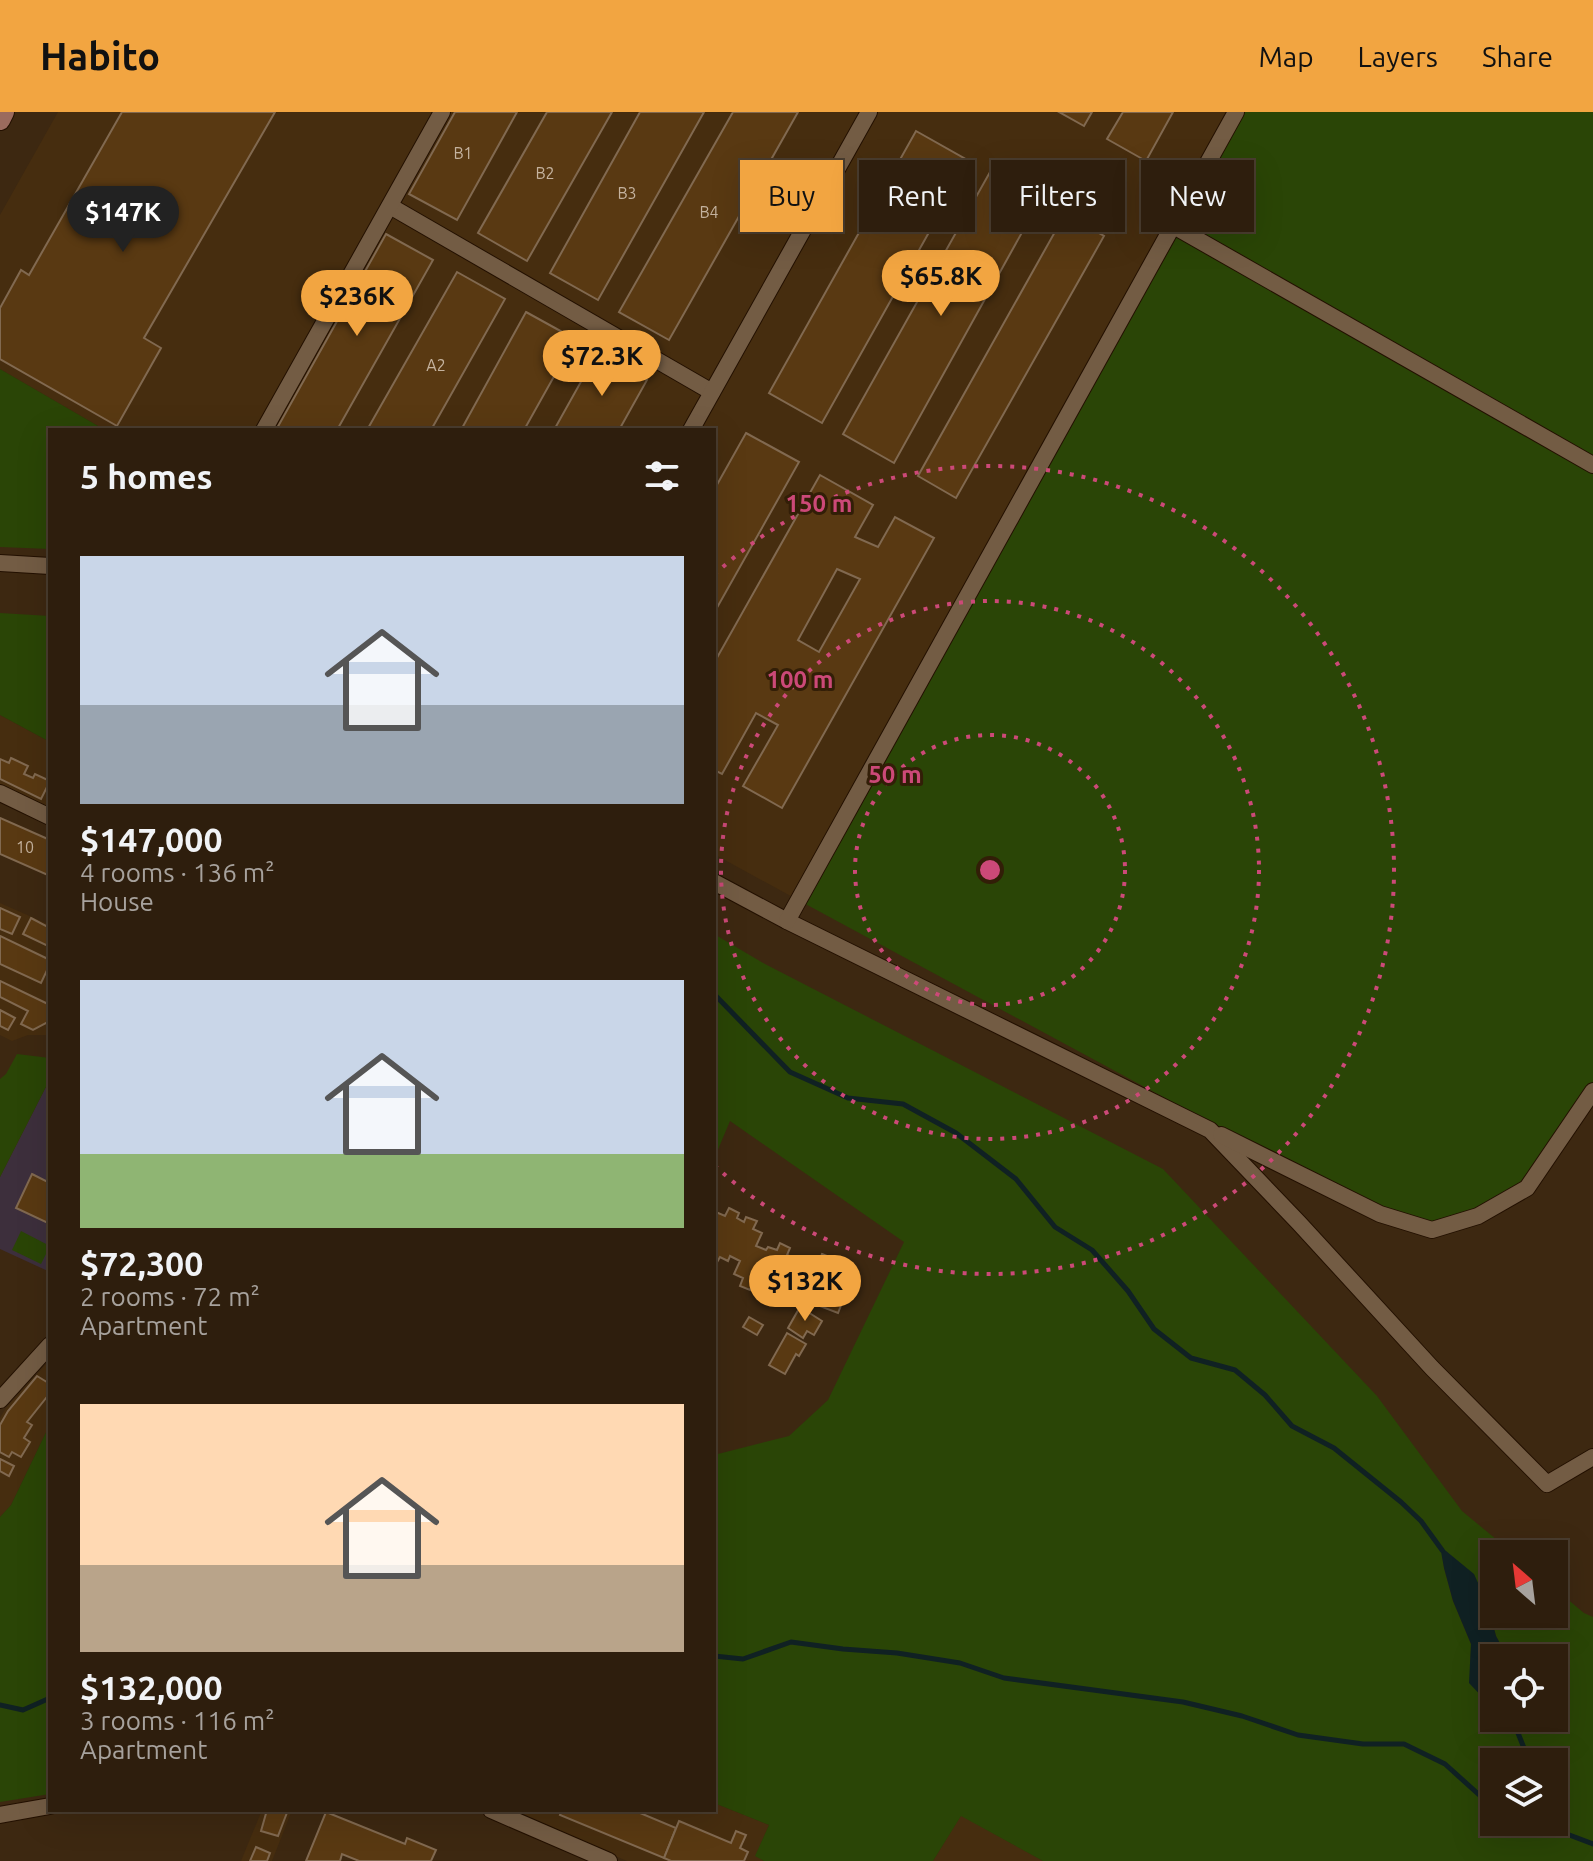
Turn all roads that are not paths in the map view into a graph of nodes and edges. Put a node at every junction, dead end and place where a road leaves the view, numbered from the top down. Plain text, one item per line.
1 (4, 112) edge
2 (442, 112) edge
3 (869, 112) edge
4 (1236, 112) edge
5 (0, 120) edge
6 (1209, 160) edge
7 (390, 206) junction
8 (1168, 232) edge
9 (1184, 232) edge
10 (712, 392) junction
11 (265, 428) edge
12 (692, 428) edge
13 (1593, 465) edge
14 (0, 563) edge
15 (48, 566) edge
16 (0, 793) edge
17 (48, 816) edge
18 (716, 883) edge
19 (787, 921) junction
20 (1593, 1091) edge
21 (1210, 1130) junction
22 (48, 1347) edge
23 (0, 1400) edge
24 (1593, 1457) edge
25 (48, 1806) edge
26 (496, 1812) edge
27 (0, 1815) edge
28 (609, 1861) edge

1 - 5 main road
2 - 7 street
3 - 10 street
4 - 6 street
7 - 10 street
7 - 11 street
8 - 19 street
9 - 13 street
10 - 12 street
14 - 15 street
16 - 17 street
18 - 19 street
19 - 21 street
20 - 21 street
21 - 24 street
22 - 23 street
25 - 27 street
26 - 28 street

